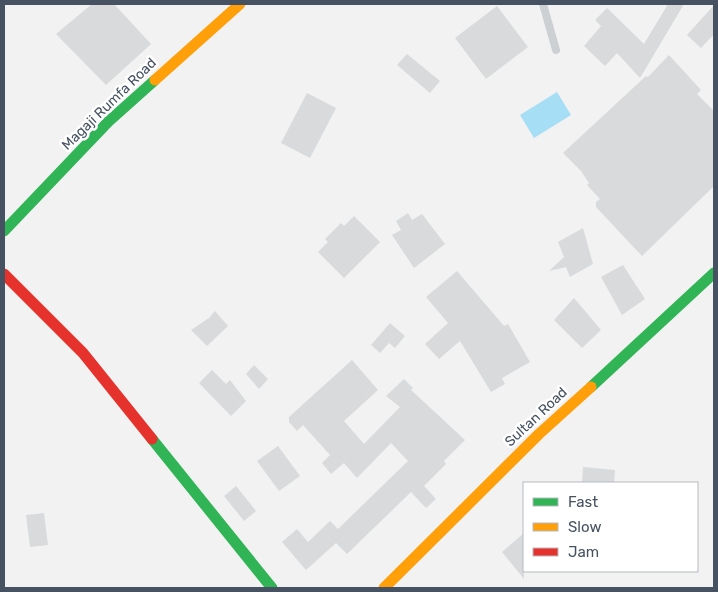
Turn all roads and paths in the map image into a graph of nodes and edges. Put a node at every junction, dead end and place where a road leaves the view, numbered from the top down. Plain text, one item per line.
1 (240, 4) edge
2 (543, 4) edge
3 (556, 50) dead end
4 (4, 231) edge
5 (714, 273) edge
6 (4, 274) edge
7 (272, 588) edge
8 (384, 588) edge

1 - 4 street, Magaji Rumfa Road
2 - 3 lane
5 - 8 street, Sultan Road
6 - 7 street

